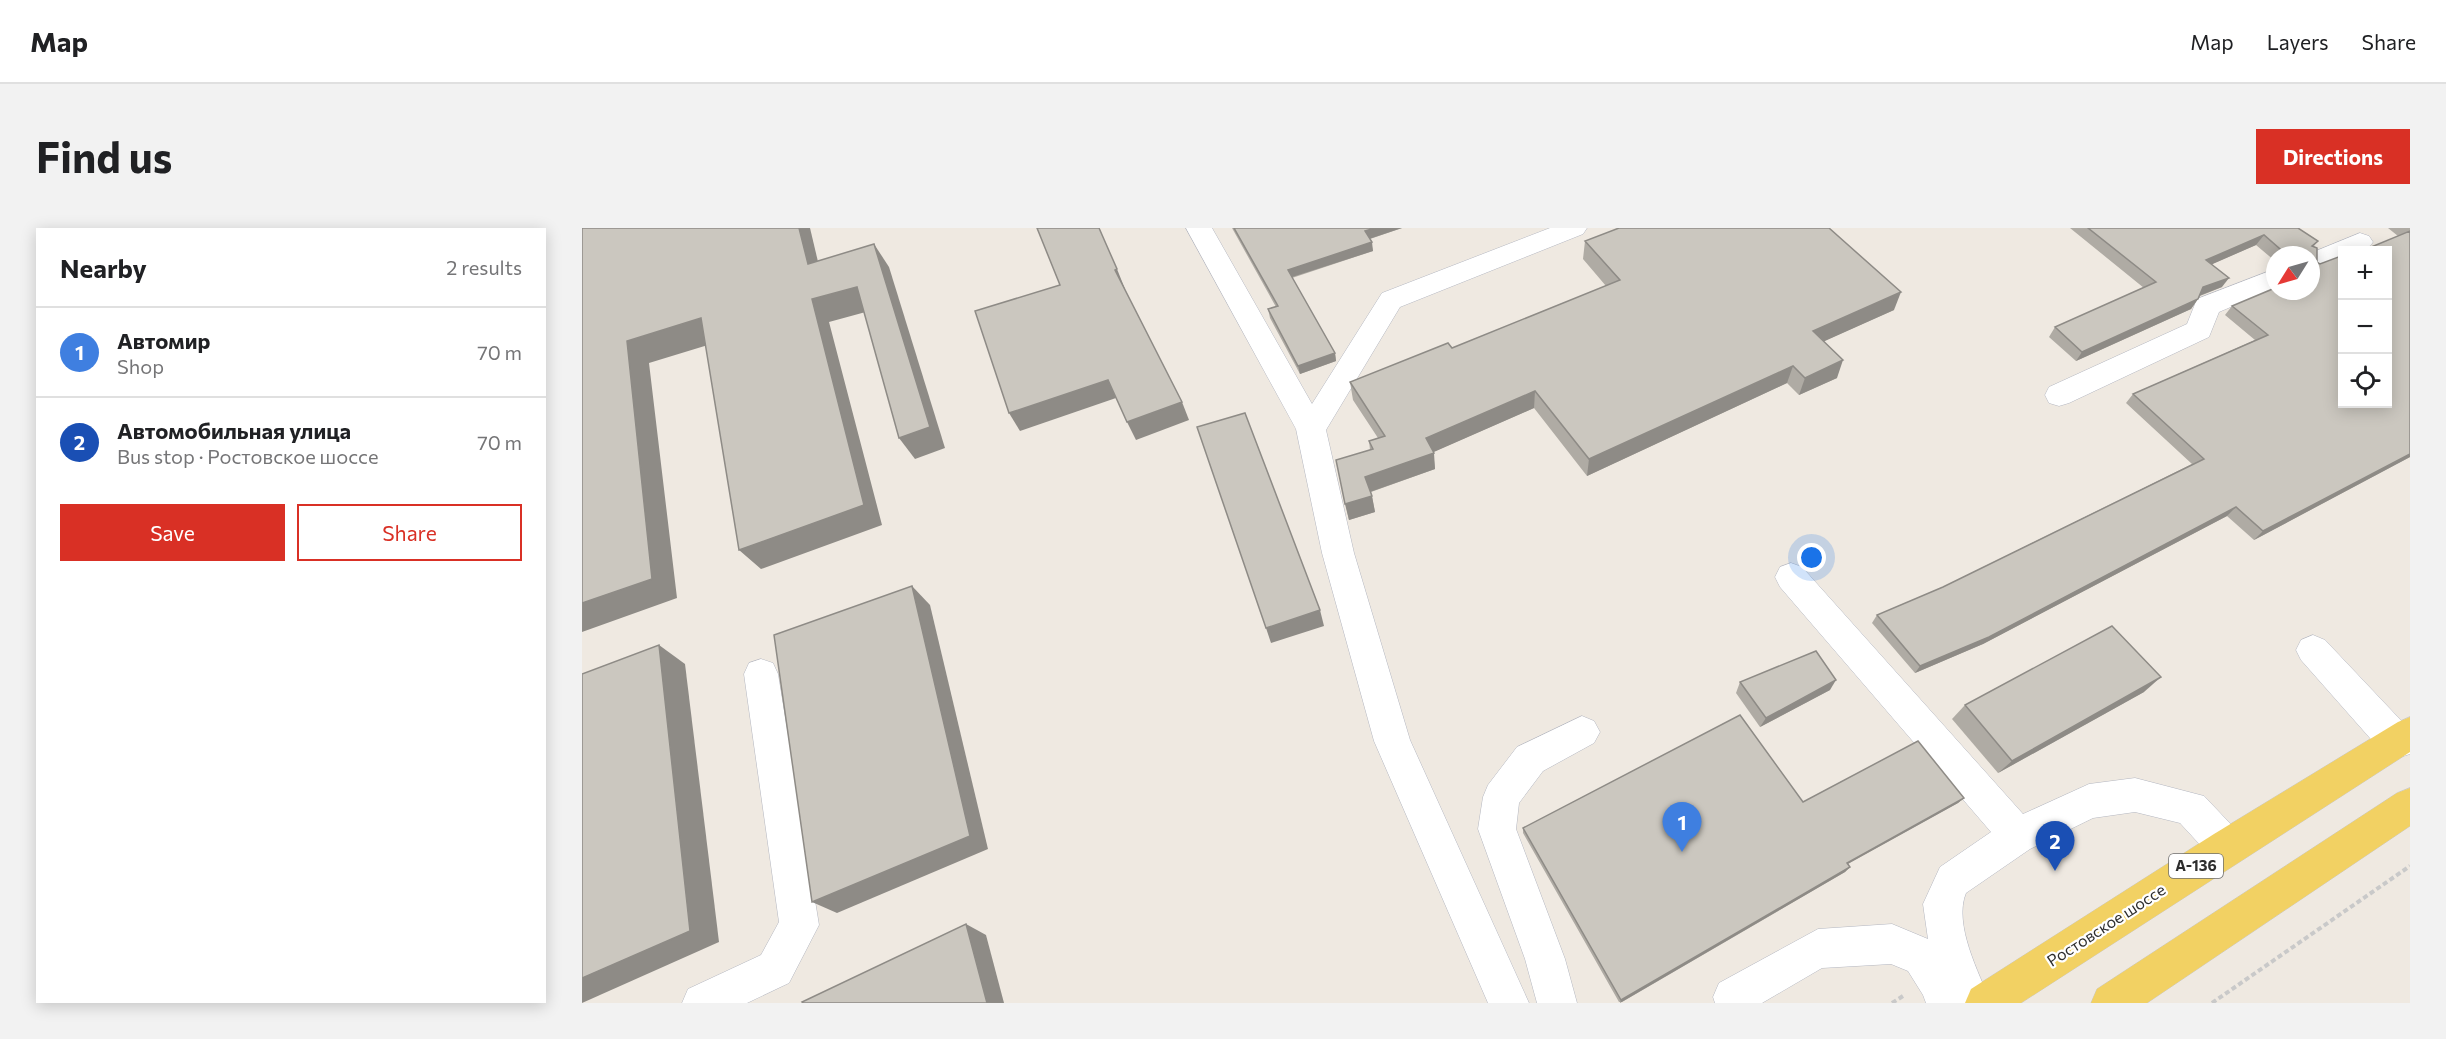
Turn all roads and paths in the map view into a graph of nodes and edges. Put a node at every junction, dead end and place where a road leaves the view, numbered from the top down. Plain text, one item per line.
1 (1199, 228) edge
2 (1574, 228) edge
3 (2360, 242) dead end
4 (2320, 259) edge
5 (2266, 282) edge
6 (2060, 395) dead end
7 (1311, 429) junction
8 (1791, 577) dead end
9 (2313, 650) dead end
10 (761, 674) dead end
11 (1582, 732) dead end
12 (2403, 738) edge
13 (2410, 804) edge
14 (2017, 836) junction
15 (2227, 847) junction
16 (2410, 866) edge
17 (1935, 951) junction
18 (1733, 997) dead end
19 (702, 1003) edge
20 (1509, 1003) edge
21 (1557, 1003) edge
22 (1946, 1003) edge
23 (1971, 1003) edge
24 (1985, 1003) edge
25 (2111, 1003) edge
26 (2212, 1003) edge

1 - 7 lane
2 - 7 lane
3 - 4 lane
5 - 6 lane
7 - 20 lane
8 - 14 lane
9 - 12 lane
10 - 19 lane
11 - 21 lane
12 - 15 main road, Ростовское шоссе / А-136
13 - 25 main road
14 - 15 lane
14 - 17 lane
15 - 24 main road, Ростовское шоссе / А-136
16 - 26 path
17 - 18 lane
17 - 22 lane
17 - 23 lane

